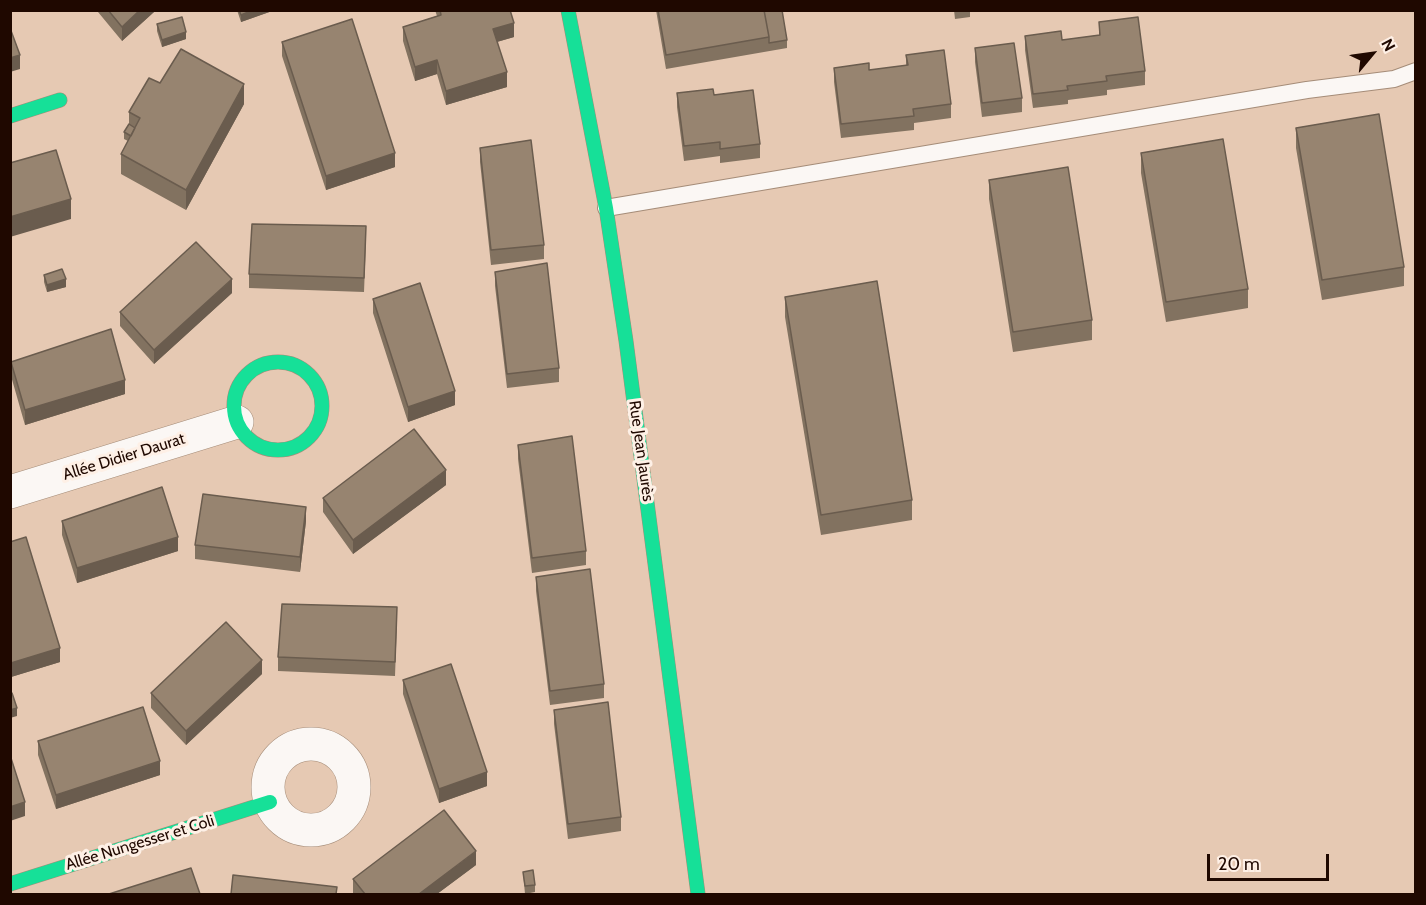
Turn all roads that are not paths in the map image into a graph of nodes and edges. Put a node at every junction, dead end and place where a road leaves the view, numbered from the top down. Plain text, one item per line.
1 (568, 10) edge
2 (1416, 71) edge
3 (60, 100) dead end
4 (10, 116) edge
5 (606, 208) junction
6 (237, 422) junction
7 (10, 492) edge
8 (270, 802) dead end
9 (10, 884) edge
10 (698, 894) edge

1 - 5 street, Rue Jean Jaurès
2 - 5 lane
3 - 4 street
5 - 10 street, Rue Jean Jaurès
6 - 6 street
6 - 7 street, Allée Didier Daurat
8 - 9 street, Allée Nungesser et Coli

